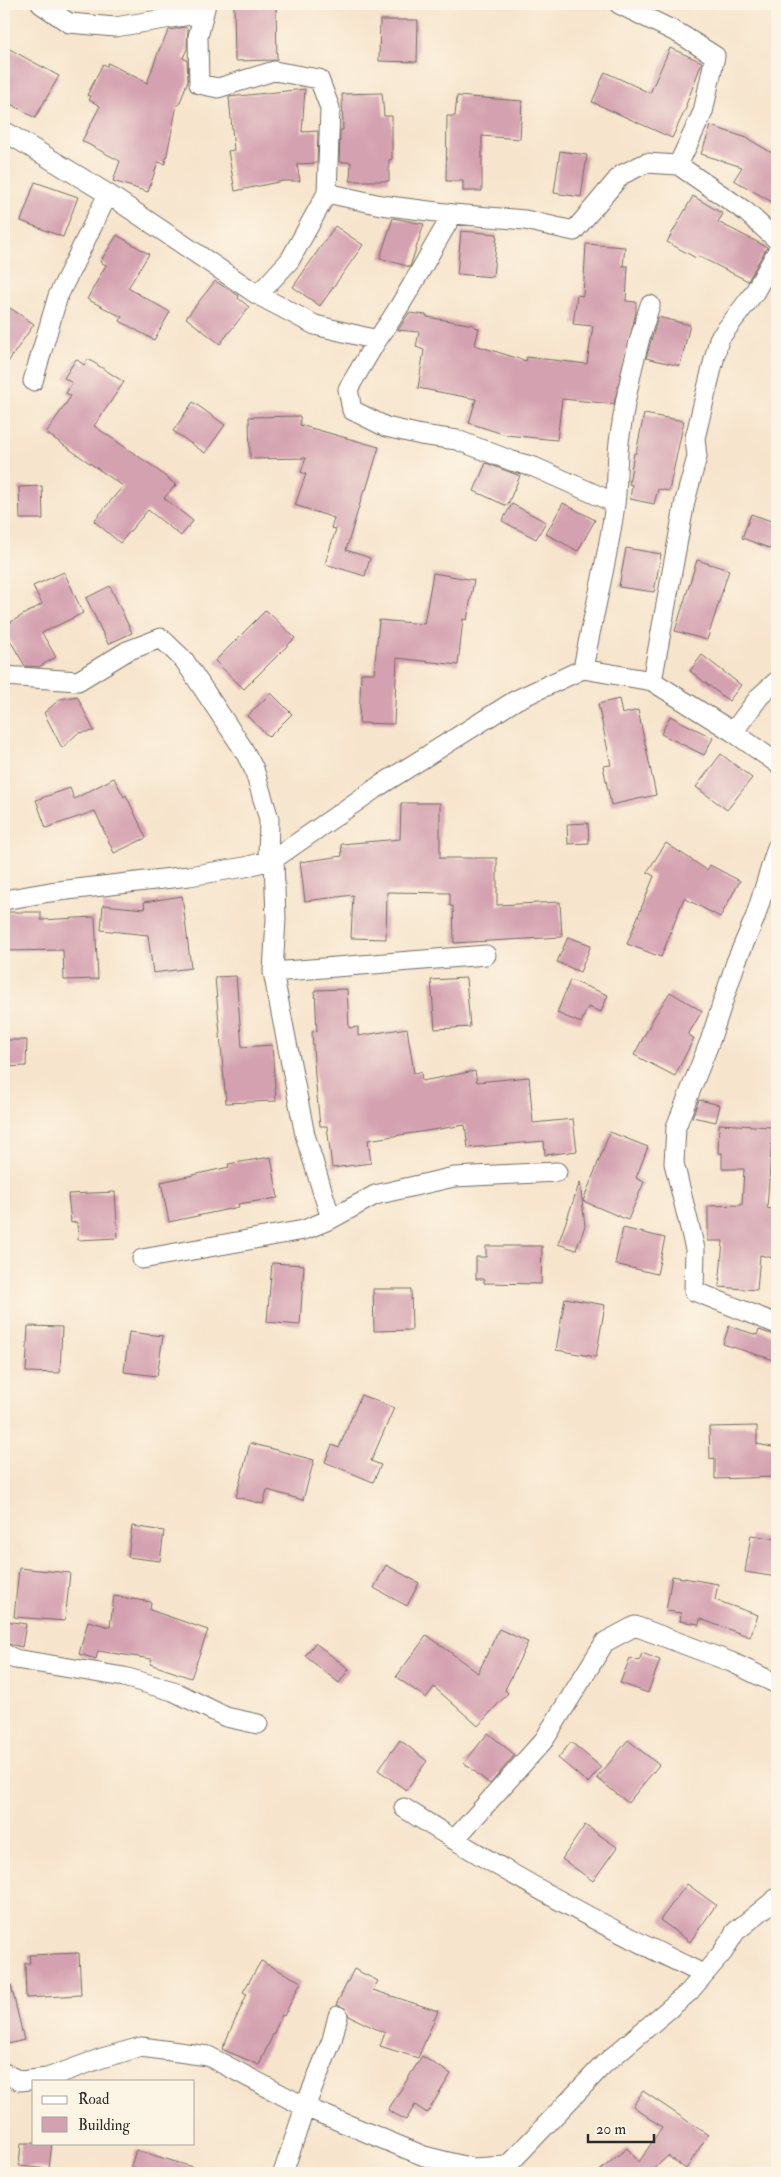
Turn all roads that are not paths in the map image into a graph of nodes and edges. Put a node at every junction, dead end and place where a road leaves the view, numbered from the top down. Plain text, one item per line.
1 (42, 4) edge
2 (206, 4) edge
3 (619, 4) edge
4 (4, 131) edge
5 (678, 165) junction
6 (327, 193) junction
7 (108, 194) junction
8 (453, 214) junction
9 (777, 240) edge
10 (777, 252) edge
11 (258, 295) junction
12 (650, 305) dead end
13 (377, 340) junction
14 (33, 381) dead end
15 (615, 503) junction
16 (583, 669) junction
17 (4, 676) edge
18 (652, 681) junction
19 (777, 681) edge
20 (732, 732) junction
21 (777, 762) edge
22 (777, 847) edge
23 (271, 860) junction
24 (4, 900) edge
25 (486, 955) dead end
26 (274, 972) junction
27 (557, 1172) dead end
28 (331, 1219) junction
29 (142, 1259) dead end
30 (777, 1324) edge
31 (4, 1654) edge
32 (777, 1684) edge
33 (258, 1724) dead end
34 (404, 1808) dead end
35 (454, 1840) junction
36 (777, 1898) edge
37 (703, 1974) junction
38 (338, 2016) dead end
39 (4, 2074) edge
40 (305, 2106) junction
41 (283, 2173) edge

1 - 2 street
2 - 6 street
3 - 5 street
4 - 7 street
5 - 8 street
5 - 9 street
6 - 8 street
6 - 11 street
7 - 11 street
7 - 14 street
8 - 13 street
10 - 18 street
11 - 13 street
12 - 15 street
13 - 15 street
15 - 16 street
16 - 18 street
16 - 23 street
17 - 23 street
18 - 20 street
19 - 20 street
20 - 21 street
22 - 30 street
23 - 24 street
23 - 26 street
25 - 26 street
26 - 28 street
27 - 28 street
28 - 29 street
31 - 33 street
32 - 35 street
34 - 35 street
35 - 37 street
36 - 37 street
37 - 40 street
38 - 40 street
39 - 40 street
40 - 41 street

